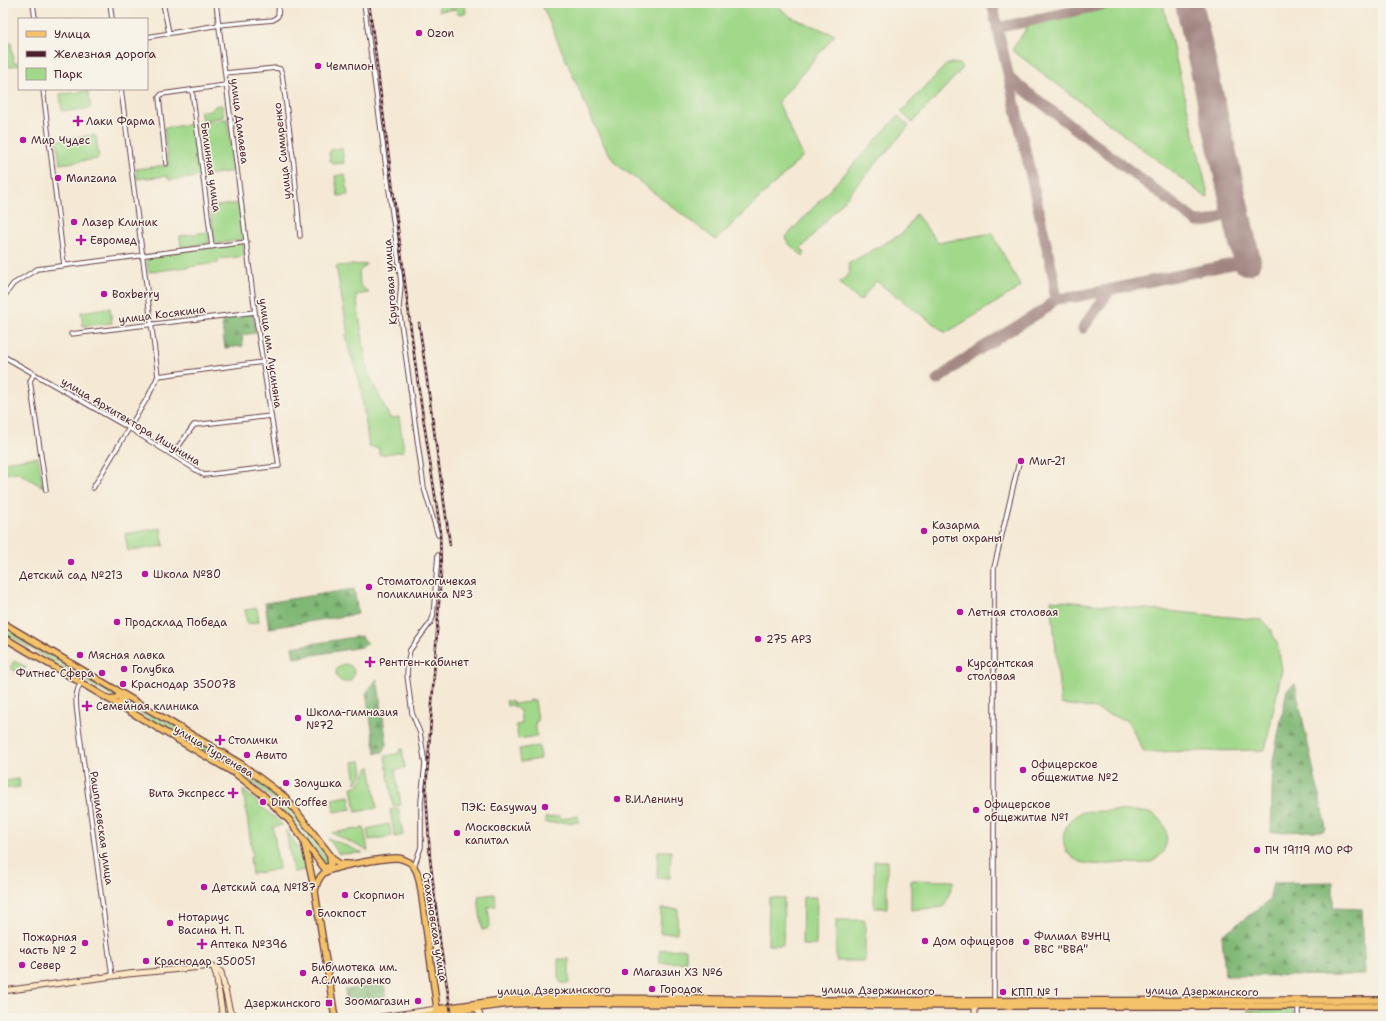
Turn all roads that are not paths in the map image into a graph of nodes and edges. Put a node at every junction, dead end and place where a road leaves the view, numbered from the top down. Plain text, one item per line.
1 (33, 3) edge
2 (110, 3) edge
3 (163, 3) edge
4 (216, 3) edge
5 (279, 3) edge
6 (364, 3) edge
7 (35, 18) edge
8 (112, 18) edge
9 (219, 25) junction
10 (169, 33) junction
11 (148, 37) edge
12 (225, 73) junction
13 (226, 85) junction
14 (43, 90) edge
15 (121, 90) edge
16 (192, 90) junction
17 (166, 164) dead end
18 (300, 236) dead end
19 (247, 242) junction
20 (212, 247) junction
21 (143, 255) junction
22 (64, 265) junction
23 (3, 298) edge
24 (256, 312) junction
25 (151, 324) junction
26 (71, 334) dead end
27 (3, 356) edge
28 (263, 362) junction
29 (34, 374) junction
30 (158, 376) junction
31 (271, 416) junction
32 (129, 428) junction
33 (172, 455) junction
34 (1019, 462) dead end
35 (280, 466) joint
36 (93, 488) dead end
37 (46, 490) dead end
38 (438, 535) dead end
39 (438, 555) dead end
40 (3, 622) edge
41 (3, 637) edge
42 (80, 683) junction
43 (117, 690) junction
44 (128, 696) junction
45 (108, 699) junction
46 (125, 709) junction
47 (301, 834) junction
48 (329, 855) junction
49 (360, 864) junction
50 (414, 867) junction
51 (315, 892) junction
52 (213, 966) junction
53 (112, 976) junction
54 (3, 991) edge
55 (1383, 1000) edge
56 (1298, 1003) junction
57 (975, 1004) junction
58 (994, 1004) junction
59 (1383, 1006) edge
60 (477, 1008) junction
61 (437, 1013) edge
62 (222, 1016) edge
63 (240, 1018) edge
64 (335, 1018) edge
65 (374, 1018) edge
66 (402, 1018) edge
67 (480, 1018) edge
68 (975, 1018) edge
69 (1298, 1018) edge

1 - 7 street
2 - 8 street
3 - 10 street
4 - 9 street, улица Дамаева
5 - 9 street
6 - 38 street, Круговая улица
9 - 10 street
9 - 12 street, улица Дамаева
10 - 11 street
12 - 13 street, улица Дамаева
12 - 18 street, улица Симиренко
13 - 16 street
13 - 19 street, улица Дамаева
14 - 22 street
15 - 21 street
16 - 17 street
16 - 20 street, Былинная улица
19 - 20 street
19 - 24 street, улица им. Лусиняна
20 - 21 street
21 - 22 street
21 - 25 street
22 - 23 street
24 - 25 street, улица Косякина
24 - 28 street, улица им. Лусиняна
25 - 26 street, улица Косякина
25 - 30 street
27 - 29 street, улица Архитектора Ишунина
28 - 30 street
28 - 31 street, улица им. Лусиняна
29 - 32 street, улица Архитектора Ишунина
29 - 37 street
30 - 32 street
31 - 33 street
31 - 35 street, улица им. Лусиняна
32 - 33 street, улица Архитектора Ишунина
32 - 36 street
33 - 35 street, улица Архитектора Ишунина
34 - 58 street
39 - 50 street
40 - 43 main road, улица Тургенева
41 - 42 main road, улица Тургенева
42 - 45 main road, улица Тургенева
42 - 53 street, Рашпилевская улица
43 - 44 main road, улица Тургенева
43 - 45 main road
44 - 46 main road
44 - 48 main road, улица Тургенева
45 - 46 main road, улица Тургенева
46 - 47 main road, улица Тургенева
47 - 48 main road, улица Тургенева
47 - 51 main road, улица Тургенева
48 - 49 main road
49 - 50 main road, Стахановская улица
49 - 51 main road, Стахановская улица
50 - 61 main road, Стахановская улица
51 - 64 main road, улица Тургенева
52 - 53 street
52 - 62 street
52 - 63 street
53 - 54 street
55 - 56 main road, улица Дзержинского
56 - 58 main road, улица Дзержинского
56 - 59 main road, улица Дзержинского
56 - 69 street
57 - 58 main road, улица Дзержинского
57 - 60 main road, улица Дзержинского
57 - 61 main road, улица Дзержинского
57 - 68 street
60 - 61 main road, улица Дзержинского
60 - 67 street
61 - 65 street, улица Дзержинского
61 - 66 main road, улица Дзержинского

